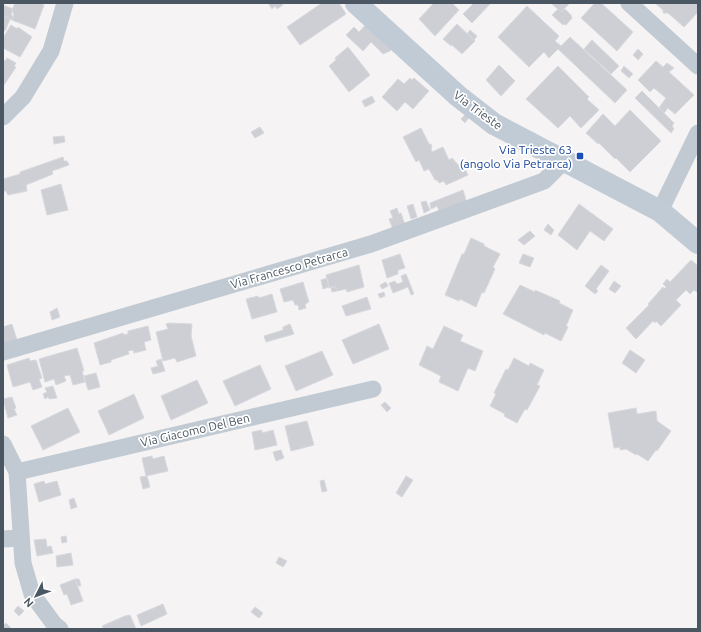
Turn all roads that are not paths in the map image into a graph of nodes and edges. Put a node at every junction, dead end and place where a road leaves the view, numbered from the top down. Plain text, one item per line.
1 (65, 3) edge
2 (356, 3) edge
3 (628, 3) edge
4 (698, 66) edge
5 (3, 117) edge
6 (698, 133) edge
7 (564, 161) junction
8 (660, 211) junction
9 (698, 243) edge
10 (3, 352) edge
11 (373, 389) dead end
12 (3, 444) edge
13 (17, 472) junction
14 (21, 538) junction
15 (3, 539) edge
16 (60, 629) edge

1 - 5 street
2 - 7 street, Via Trieste
3 - 4 street
6 - 8 street
7 - 8 street, Via Trieste
7 - 10 street, Via Francesco Petrarca
8 - 9 street, Via Trieste
11 - 13 street, Via Giacomo Del Ben
12 - 13 street
13 - 14 street
14 - 15 street
14 - 16 street

